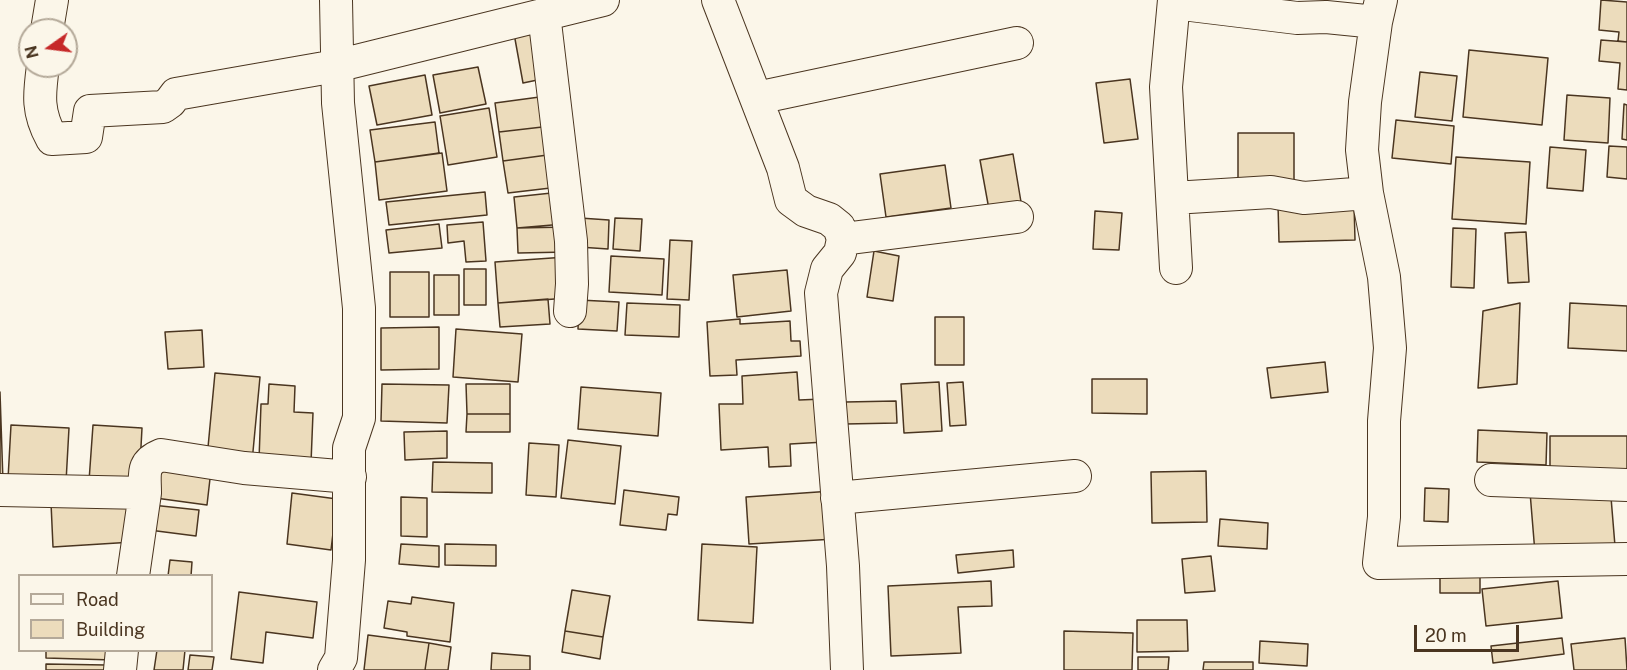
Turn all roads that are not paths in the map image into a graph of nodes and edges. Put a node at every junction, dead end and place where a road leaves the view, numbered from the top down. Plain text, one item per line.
1 (52, 0) edge
2 (336, 0) edge
3 (603, 0) edge
4 (718, 0) edge
5 (1174, 2) edge
6 (1378, 11) edge
7 (544, 14) junction
8 (49, 18) edge
9 (1017, 43) dead end
10 (336, 66) junction
11 (42, 78) edge
12 (757, 98) junction
13 (1367, 193) junction
14 (1173, 198) junction
15 (1017, 217) dead end
16 (843, 239) junction
17 (1176, 268) dead end
18 (570, 311) dead end
19 (1075, 476) dead end
20 (350, 477) junction
21 (1491, 480) dead end
22 (1627, 485) edge
23 (0, 490) edge
24 (145, 493) junction
25 (837, 498) junction
26 (1627, 559) edge
27 (133, 574) edge
28 (122, 652) edge
29 (120, 670) edge
30 (334, 670) edge
31 (847, 670) edge

1 - 8 street
2 - 10 street
3 - 7 street
4 - 12 street
5 - 6 street
5 - 14 street
6 - 13 street
7 - 10 street
7 - 18 street
9 - 12 street
10 - 11 street
10 - 20 street
12 - 16 street
13 - 14 street
13 - 26 street
14 - 17 street
15 - 16 street
16 - 25 street
19 - 25 street
20 - 24 street
20 - 30 street
21 - 22 street
23 - 24 street
24 - 27 street
25 - 31 street
28 - 29 street

